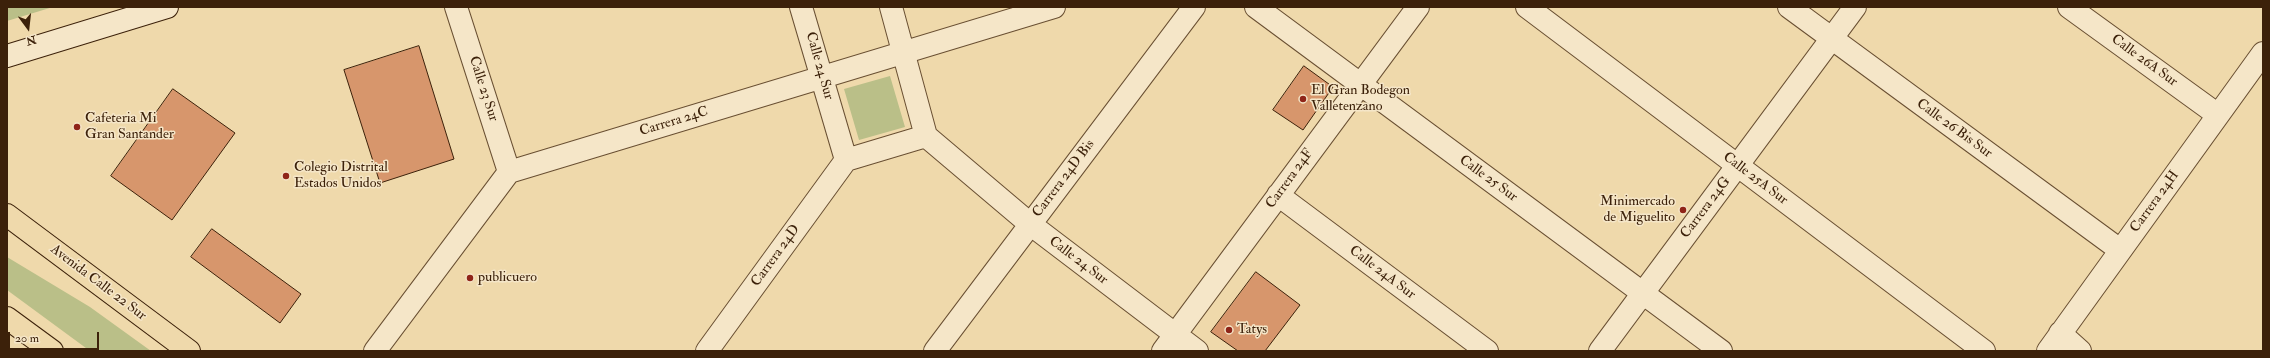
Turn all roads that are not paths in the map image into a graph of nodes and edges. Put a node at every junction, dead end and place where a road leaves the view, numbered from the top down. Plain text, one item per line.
1 (167, 7) edge
2 (456, 7) edge
3 (801, 7) edge
4 (891, 7) edge
5 (1054, 7) edge
6 (1194, 7) edge
7 (1256, 7) edge
8 (1418, 7) edge
9 (1527, 7) edge
10 (1788, 7) edge
11 (1855, 7) edge
12 (2069, 7) edge
13 (1832, 39) junction
14 (904, 52) junction
15 (2263, 53) edge
16 (15, 54) edge
17 (7, 69) edge
18 (822, 77) junction
19 (1360, 84) junction
20 (2218, 115) junction
21 (926, 136) junction
22 (846, 160) junction
23 (1737, 166) junction
24 (509, 172) junction
25 (1278, 195) junction
26 (9, 215) edge
27 (1030, 224) junction
28 (2120, 250) junction
29 (1643, 293) junction
30 (7, 318) edge
31 (2060, 333) junction
32 (1169, 343) edge
33 (52, 351) edge
34 (189, 351) edge
35 (375, 351) edge
36 (706, 351) edge
37 (935, 351) edge
38 (1197, 351) edge
39 (1487, 351) edge
40 (1600, 351) edge
41 (1721, 351) edge
42 (1984, 351) edge
43 (2048, 351) edge
44 (2080, 351) edge

1 - 16 street
2 - 24 street, Calle 23 Sur
3 - 18 street, Calle 24 Sur
4 - 14 street
5 - 14 street, Carrera 24C
6 - 27 street, Carrera 24D Bis
7 - 19 street, Calle 25 Sur
8 - 19 street, Carrera 24F
9 - 23 street, Calle 25A Sur
10 - 13 street, Calle 26 Bis Sur
11 - 13 street, Carrera 24G
12 - 20 street, Calle 26A Sur
13 - 23 street, Carrera 24G
13 - 28 street, Calle 26 Bis Sur
14 - 18 street, Carrera 24C
14 - 21 street
15 - 20 street, Carrera 24H
16 - 17 street
18 - 22 street, Calle 24 Sur
18 - 24 street, Carrera 24C
19 - 25 street, Carrera 24F
19 - 29 street, Calle 25 Sur
20 - 28 street, Carrera 24H
21 - 22 street
21 - 27 street, Calle 24 Sur
22 - 36 street, Carrera 24D
23 - 29 street, Carrera 24G
23 - 42 street, Calle 25A Sur
24 - 35 street
25 - 32 street, Carrera 24F
25 - 39 street, Calle 24A Sur
26 - 34 main road, Avenida Calle 22 Sur
27 - 32 street, Calle 24 Sur
27 - 37 street, Carrera 24D Bis
28 - 31 street, Carrera 24H
29 - 40 street, Carrera 24G
29 - 41 street, Calle 25 Sur
30 - 33 main road
31 - 43 street, Carrera 24H
31 - 44 street
32 - 38 street, Calle 24 Sur

